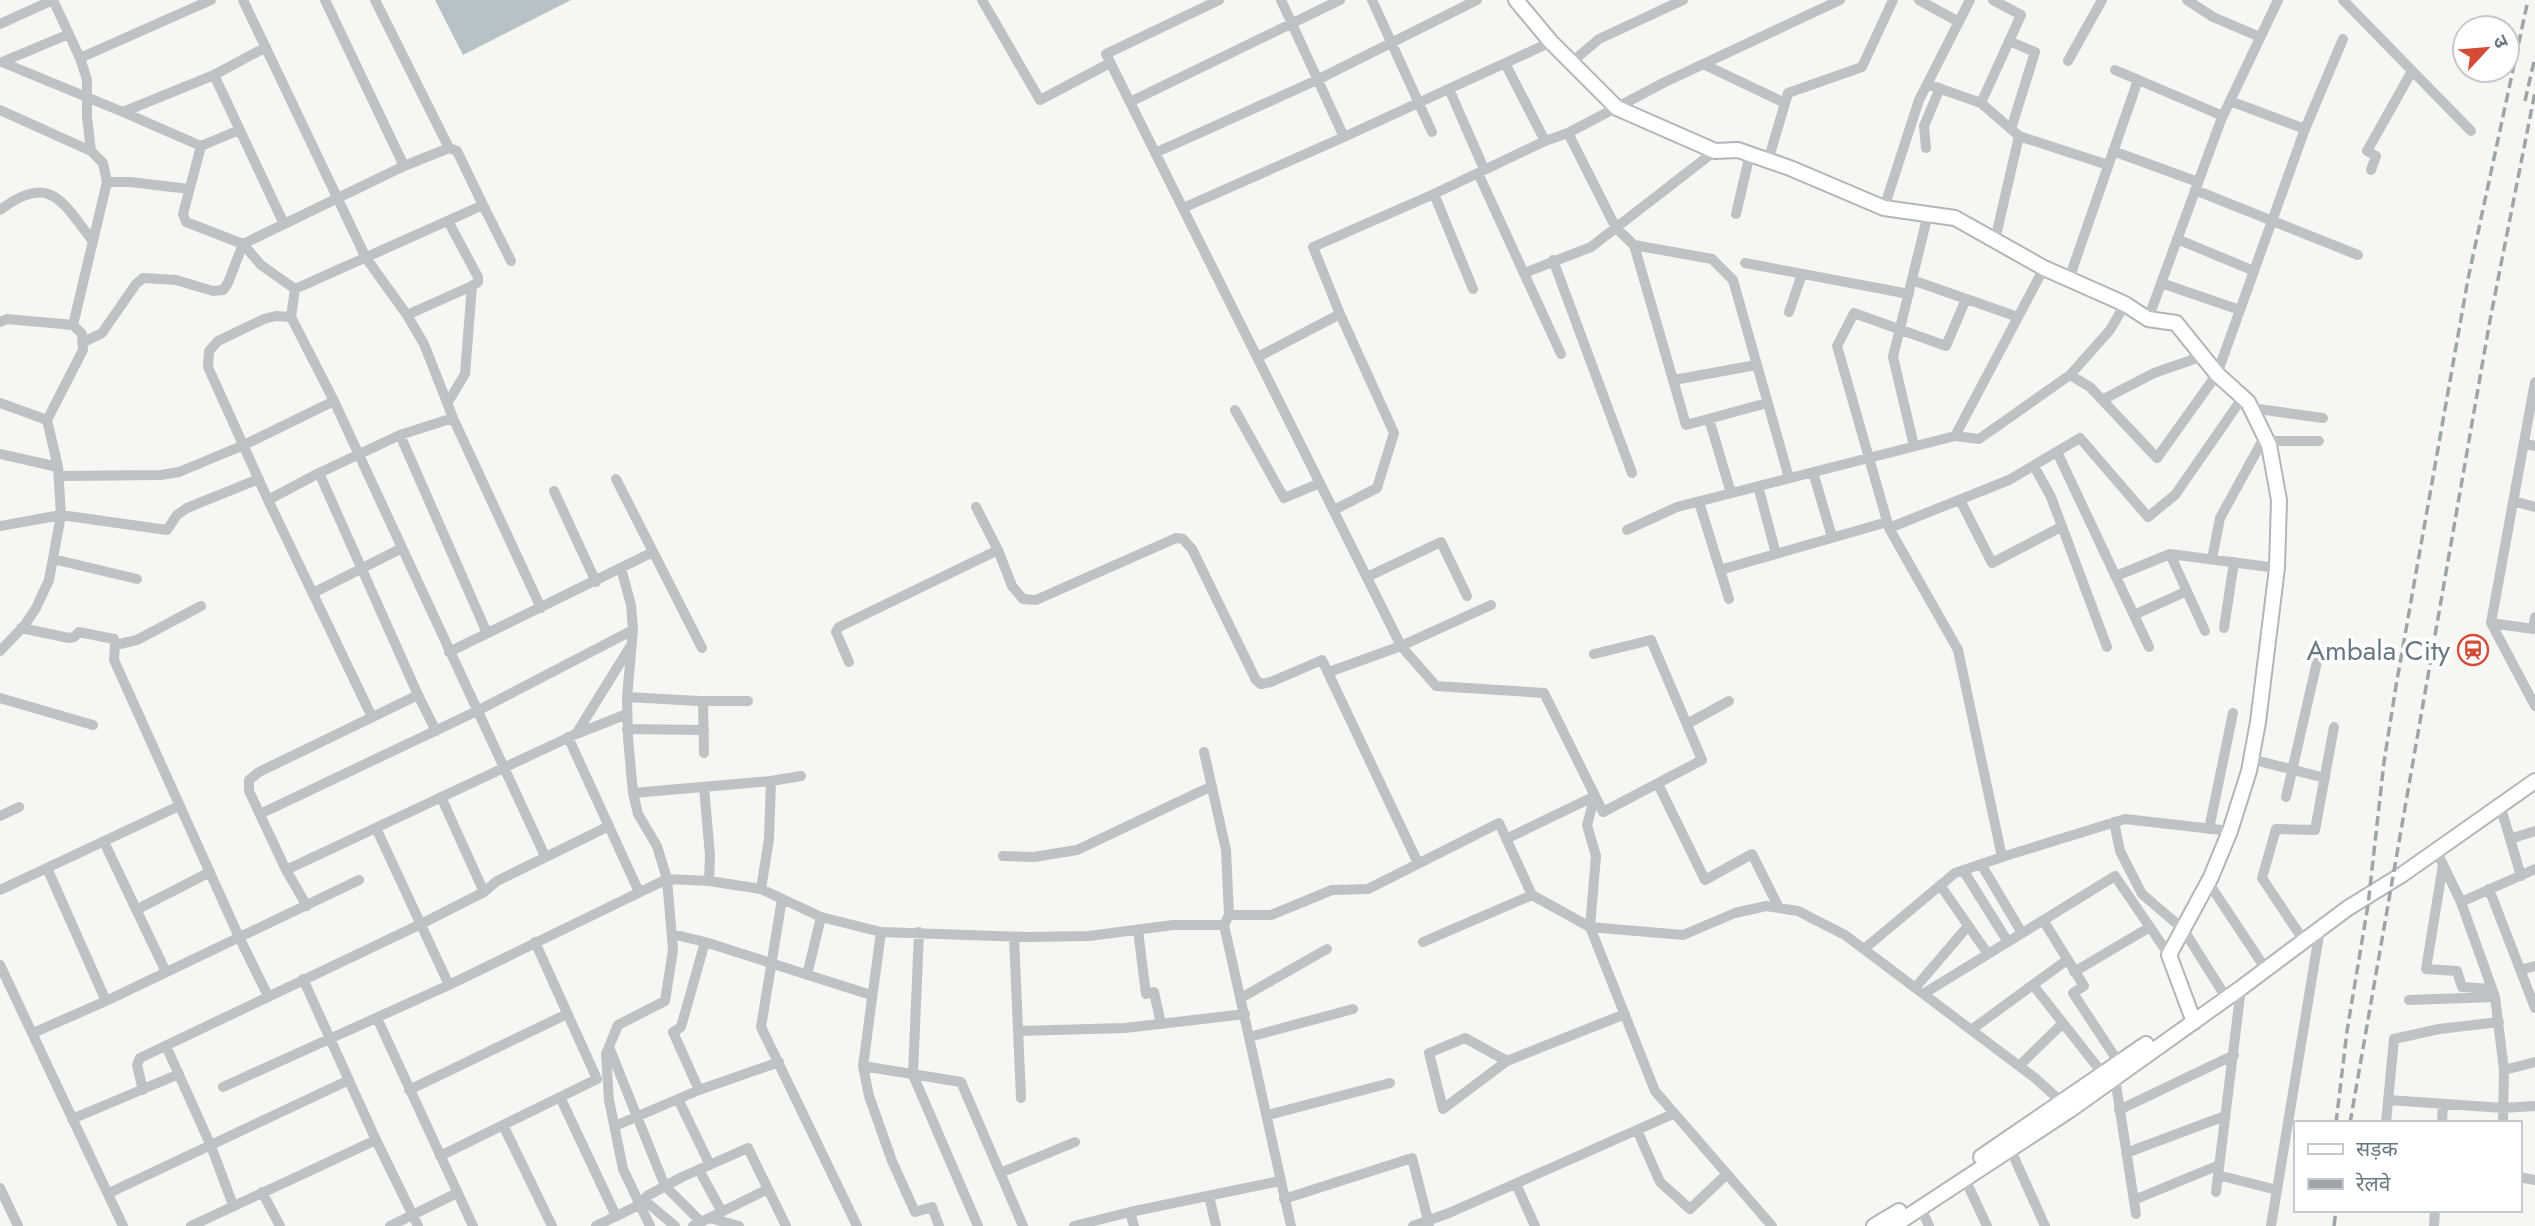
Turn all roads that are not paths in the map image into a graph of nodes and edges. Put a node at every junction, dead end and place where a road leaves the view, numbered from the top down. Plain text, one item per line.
1 (53, 0) edge
2 (211, 0) edge
3 (243, 0) edge
4 (325, 0) edge
5 (375, 0) edge
6 (982, 0) edge
7 (1219, 0) edge
8 (1281, 0) edge
9 (1340, 0) edge
10 (1372, 0) edge
11 (1477, 0) edge
12 (1516, 0) edge
13 (1683, 0) edge
14 (1840, 0) edge
15 (1893, 0) edge
16 (1919, 0) edge
17 (1970, 0) edge
18 (1993, 0) edge
19 (2102, 0) edge
20 (2187, 0) edge
21 (2278, 0) edge
22 (2343, 0) edge
23 (1959, 22) junction
24 (1292, 23) junction
25 (0, 24) edge
26 (69, 34) junction
27 (2260, 37) junction
28 (2343, 38) dead end
29 (2009, 41) junction
30 (1551, 42) junction
31 (1392, 44) junction
32 (266, 47) junction
33 (80, 58) junction
34 (2068, 61) dead end
35 (2, 62) edge
36 (1572, 62) junction
37 (1110, 63) junction
38 (1505, 63) junction
39 (1703, 64) junction
40 (2115, 70) dead end
41 (2412, 71) junction
42 (214, 75) junction
43 (1317, 80) junction
44 (2138, 80) junction
45 (1927, 84) junction
46 (1940, 88) junction
47 (1449, 89) junction
48 (91, 100) junction
49 (2230, 101) junction
50 (1130, 102) junction
51 (1419, 103) junction
52 (1786, 103) junction
53 (1981, 103) junction
54 (1617, 108) junction
55 (0, 110) edge
56 (123, 112) junction
57 (2223, 116) junction
58 (2305, 129) junction
59 (239, 130) junction
60 (2471, 131) dead end
61 (1432, 132) dead end
62 (1568, 133) junction
63 (2015, 133) junction
64 (1344, 137) junction
65 (1545, 141) junction
66 (201, 146) junction
67 (449, 148) junction
68 (1926, 148) dead end
69 (91, 151) junction
70 (1715, 151) junction
71 (2113, 152) junction
72 (1155, 153) junction
73 (1750, 154) junction
74 (1768, 161) junction
75 (404, 166) junction
76 (2108, 166) junction
77 (2371, 170) dead end
78 (1481, 171) junction
79 (107, 182) junction
80 (2197, 186) junction
81 (189, 189) junction
82 (1434, 194) junction
83 (338, 199) junction
84 (483, 205) junction
85 (1183, 208) junction
86 (1884, 208) junction
87 (0, 210) edge
88 (1736, 214) dead end
89 (1928, 214) junction
90 (448, 221) junction
91 (2272, 221) junction
92 (284, 224) junction
93 (1616, 228) junction
94 (2177, 239) junction
95 (92, 240) junction
96 (1995, 240) junction
97 (243, 244) junction
98 (1634, 245) junction
99 (2358, 255) dead end
100 (366, 258) junction
101 (1553, 260) junction
102 (510, 261) dead end
103 (1745, 262) dead end
104 (2044, 268) junction
105 (2254, 271) junction
106 (1524, 273) junction
107 (1802, 274) junction
108 (2069, 279) junction
109 (1912, 280) junction
110 (2161, 283) junction
111 (472, 286) junction
112 (1473, 289) dead end
113 (1909, 294) junction
114 (1966, 299) junction
115 (293, 303) junction
116 (2124, 304) junction
117 (2240, 310) junction
118 (1789, 312) dead end
119 (1340, 314) junction
120 (407, 315) junction
121 (2018, 317) junction
122 (2148, 319) junction
123 (0, 322) edge
124 (73, 326) junction
125 (1900, 329) junction
126 (83, 342) junction
127 (1561, 354) dead end
128 (2203, 356) junction
129 (1258, 357) junction
130 (1756, 365) junction
131 (2217, 374) junction
132 (2070, 375) junction
133 (1674, 380) junction
134 (2535, 382) edge
135 (2102, 400) junction
136 (334, 401) junction
137 (448, 402) junction
138 (2247, 402) junction
139 (0, 403) edge
140 (1767, 403) junction
141 (1235, 410) dead end
142 (453, 418) junction
143 (2323, 418) dead end
144 (1709, 419) junction
145 (47, 420) junction
146 (400, 435) junction
147 (1955, 436) junction
148 (2266, 438) junction
149 (2319, 441) dead end
150 (2524, 443) junction
151 (244, 445) junction
152 (1914, 446) junction
153 (2535, 446) edge
154 (2057, 452) junction
155 (358, 453) junction
156 (0, 454) edge
157 (1869, 457) junction
158 (2034, 466) junction
159 (58, 472) junction
160 (1813, 472) junction
161 (319, 473) junction
162 (1632, 473) dead end
163 (615, 478) dead end
164 (1789, 478) junction
165 (258, 479) junction
166 (1320, 483) junction
167 (1758, 486) junction
168 (554, 491) dead end
169 (1731, 493) junction
170 (268, 500) junction
171 (1960, 500) junction
172 (2513, 501) junction
173 (1699, 502) junction
174 (976, 507) dead end
175 (2535, 507) edge
176 (1334, 510) junction
177 (61, 515) junction
178 (1888, 525) junction
179 (0, 526) edge
180 (2061, 527) junction
181 (1627, 530) dead end
182 (1832, 537) junction
183 (402, 548) junction
184 (998, 550) junction
185 (653, 552) junction
186 (1776, 554) junction
187 (2170, 554) junction
188 (54, 559) junction
189 (2212, 559) junction
190 (2235, 562) junction
191 (362, 568) junction
192 (621, 568) junction
193 (2277, 568) junction
194 (1720, 570) junction
195 (2116, 576) junction
196 (1367, 577) junction
197 (137, 579) dead end
198 (596, 582) junction
199 (2187, 591) junction
200 (313, 593) junction
201 (1467, 596) dead end
202 (1729, 599) dead end
203 (1491, 605) dead end
204 (201, 606) dead end
205 (541, 608) junction
206 (2134, 615) junction
207 (2535, 617) edge
208 (2491, 623) junction
209 (21, 628) junction
210 (2224, 628) dead end
211 (633, 630) junction
212 (2205, 631) dead end
213 (487, 633) junction
214 (115, 645) junction
215 (631, 645) junction
216 (1401, 646) junction
217 (2106, 647) dead end
218 (2149, 647) dead end
219 (702, 648) dead end
220 (0, 651) edge
221 (449, 652) junction
222 (2319, 653) dead end
223 (1594, 654) dead end
224 (849, 662) dead end
225 (1329, 672) junction
226 (418, 695) junction
227 (627, 697) junction
228 (0, 698) edge
229 (704, 701) junction
230 (748, 701) dead end
231 (1728, 701) dead end
232 (2535, 706) edge
233 (477, 711) junction
234 (2233, 713) dead end
235 (627, 714) junction
236 (372, 717) junction
237 (1687, 724) junction
238 (93, 725) dead end
239 (2334, 727) dead end
240 (627, 729) junction
241 (704, 730) junction
242 (436, 731) junction
243 (572, 735) junction
244 (1205, 752) dead end
245 (704, 753) dead end
246 (2251, 759) junction
247 (503, 768) junction
248 (2292, 770) junction
249 (801, 776) dead end
250 (2325, 778) junction
251 (771, 781) junction
252 (2535, 781) edge
253 (1658, 783) junction
254 (1212, 786) junction
255 (704, 787) junction
256 (633, 793) junction
257 (1595, 796) junction
258 (441, 797) junction
259 (2286, 797) dead end
260 (2500, 805) junction
261 (179, 806) junction
262 (19, 807) dead end
263 (260, 814) junction
264 (0, 816) edge
265 (2114, 822) junction
266 (609, 826) junction
267 (376, 828) junction
268 (2209, 829) junction
269 (2230, 831) junction
270 (2535, 831) edge
271 (1506, 839) junction
272 (2510, 839) junction
273 (104, 842) junction
274 (2437, 850) junction
275 (545, 856) junction
276 (1003, 856) dead end
277 (2002, 857) junction
278 (1418, 863) junction
279 (1981, 864) junction
280 (2443, 865) junction
281 (47, 868) junction
282 (2535, 869) edge
283 (286, 870) junction
284 (1963, 870) junction
285 (210, 872) junction
286 (2521, 876) junction
287 (667, 879) junction
288 (359, 880) dead end
289 (709, 881) junction
290 (2208, 882) junction
291 (1940, 885) junction
292 (761, 889) junction
293 (2490, 889) junction
294 (0, 890) edge
295 (484, 892) junction
296 (639, 892) junction
297 (1532, 895) junction
298 (782, 899) junction
299 (2460, 902) junction
300 (307, 905) junction
301 (1779, 908) junction
302 (136, 910) junction
303 (821, 917) junction
304 (1227, 920) junction
305 (2043, 920) junction
306 (421, 924) junction
307 (1968, 926) junction
308 (1590, 927) junction
309 (2150, 927) junction
310 (2183, 929) junction
311 (2320, 929) junction
312 (1138, 930) junction
313 (881, 932) junction
314 (919, 933) junction
315 (2022, 933) junction
316 (672, 934) junction
317 (239, 937) junction
318 (1014, 937) junction
319 (535, 942) junction
320 (705, 942) junction
321 (1423, 942) dead end
322 (2008, 942) junction
323 (2302, 942) junction
324 (1327, 949) dead end
325 (1864, 949) junction
326 (1988, 954) junction
327 (2169, 955) junction
328 (2067, 960) junction
329 (772, 964) junction
330 (0, 965) edge
331 (2263, 965) junction
332 (2535, 966) edge
333 (2520, 970) junction
334 (166, 972) junction
335 (2074, 972) junction
336 (807, 975) junction
337 (303, 979) junction
338 (449, 985) junction
339 (2033, 985) junction
340 (2241, 988) junction
341 (1919, 991) junction
342 (2222, 991) junction
343 (2494, 993) junction
344 (871, 995) junction
345 (268, 996) junction
346 (1241, 998) junction
347 (2409, 1000) dead end
348 (106, 1001) junction
349 (2535, 1008) edge
350 (1353, 1009) dead end
351 (567, 1014) junction
352 (1245, 1014) junction
353 (1625, 1014) junction
354 (377, 1018) junction
355 (2192, 1018) junction
356 (2499, 1022) junction
357 (2063, 1023) junction
358 (1161, 1024) junction
359 (1971, 1030) junction
360 (1018, 1031) junction
361 (33, 1033) junction
362 (1249, 1037) junction
363 (330, 1038) junction
364 (166, 1046) junction
365 (608, 1047) junction
366 (2234, 1055) junction
367 (1507, 1060) junction
368 (779, 1062) junction
369 (2535, 1062) edge
370 (2119, 1063) junction
371 (863, 1066) junction
372 (2019, 1066) junction
373 (2504, 1070) junction
374 (179, 1074) junction
375 (913, 1075) junction
376 (2109, 1076) junction
377 (349, 1080) junction
378 (1390, 1083) dead end
379 (223, 1087) dead end
380 (143, 1090) junction
381 (409, 1090) junction
382 (699, 1090) junction
383 (560, 1097) junction
384 (1021, 1098) dead end
385 (678, 1099) junction
386 (2389, 1100) junction
387 (2443, 1104) junction
388 (2066, 1107) junction
389 (2535, 1107) edge
390 (2503, 1108) junction
391 (2119, 1110) junction
392 (1673, 1114) junction
393 (1268, 1115) junction
394 (2225, 1116) junction
395 (637, 1117) junction
396 (72, 1119) junction
397 (2386, 1121) edge
398 (2442, 1121) edge
399 (2502, 1121) edge
400 (503, 1125) junction
401 (615, 1126) junction
402 (1637, 1130) junction
403 (376, 1140) junction
404 (1075, 1142) dead end
405 (2008, 1145) junction
406 (211, 1146) junction
407 (2126, 1153) junction
408 (440, 1156) junction
409 (710, 1165) junction
410 (699, 1170) junction
411 (2219, 1170) junction
412 (1000, 1173) junction
413 (1727, 1174) junction
414 (1965, 1179) junction
415 (1280, 1181) junction
416 (1516, 1184) junction
417 (665, 1186) junction
418 (0, 1188) edge
419 (768, 1189) junction
420 (2277, 1190) junction
421 (262, 1192) junction
422 (2216, 1192) dead end
423 (109, 1193) junction
424 (457, 1193) junction
425 (1209, 1196) junction
426 (1284, 1199) junction
427 (2134, 1200) junction
428 (641, 1202) junction
429 (233, 1205) junction
430 (1921, 1208) junction
431 (722, 1212) junction
432 (1130, 1212) junction
433 (2136, 1214) dead end
434 (413, 1215) junction
435 (616, 1216) junction
436 (701, 1222) edge
437 (1428, 1223) edge
438 (18, 1226) edge
439 (123, 1226) edge
440 (191, 1226) edge
441 (280, 1226) edge
442 (390, 1226) edge
443 (418, 1226) edge
444 (473, 1226) edge
445 (552, 1226) edge
446 (596, 1226) edge
447 (650, 1226) edge
448 (675, 1226) edge
449 (739, 1226) edge
450 (786, 1226) edge
451 (857, 1226) edge
452 (939, 1226) edge
453 (978, 1226) edge
454 (1023, 1226) edge
455 (1074, 1226) edge
456 (1134, 1226) edge
457 (1216, 1226) edge
458 (1291, 1226) edge
459 (1413, 1226) edge
460 (1535, 1226) edge
461 (1772, 1226) edge
462 (1874, 1226) edge
463 (1892, 1226) edge
464 (1929, 1226) edge
465 (1987, 1226) edge
466 (2045, 1226) edge
467 (2271, 1226) edge

1 - 25 street
1 - 26 street
2 - 33 street
3 - 32 street
4 - 75 street
5 - 67 street
6 - 37 street
7 - 37 street
8 - 24 street
9 - 24 street
10 - 31 street
11 - 31 street
12 - 30 street
13 - 36 street
14 - 39 street
15 - 52 street
16 - 23 street
17 - 23 street
18 - 29 street
19 - 34 street
20 - 27 street
21 - 27 street
22 - 41 street
23 - 45 street
24 - 43 street
24 - 50 street
26 - 33 street
26 - 35 street
27 - 49 street
28 - 58 street
29 - 53 street
29 - 63 street
30 - 36 street
30 - 38 street
31 - 43 street
31 - 51 street
32 - 42 street
32 - 83 street
33 - 48 street
35 - 48 street
36 - 54 street
37 - 50 street
38 - 47 street
38 - 65 street
39 - 52 street
39 - 54 street
40 - 44 street
41 - 60 street
41 - 77 street
42 - 56 street
42 - 59 street
43 - 64 street
43 - 72 street
44 - 57 street
44 - 71 street
45 - 46 street
45 - 86 street
46 - 53 street
46 - 68 street
47 - 51 street
47 - 78 street
48 - 56 street
48 - 69 street
49 - 57 street
49 - 58 street
50 - 72 street
51 - 61 street
51 - 64 street
52 - 74 street
53 - 63 street
54 - 62 street
54 - 70 street
55 - 69 street
56 - 66 street
57 - 80 street
58 - 91 street
59 - 66 street
59 - 92 street
62 - 65 street
62 - 93 street
63 - 76 street
63 - 96 street
64 - 85 street
65 - 78 street
66 - 81 street
67 - 75 street
67 - 84 street
69 - 79 street
70 - 73 street
70 - 93 street
71 - 76 street
71 - 80 street
72 - 85 street
73 - 74 street
73 - 88 street
74 - 86 street
75 - 83 street
76 - 108 street
78 - 82 street
78 - 106 street
79 - 81 street
79 - 95 street
80 - 91 street
80 - 94 street
81 - 97 street
82 - 112 street
82 - 119 street
83 - 92 street
83 - 100 street
84 - 90 street
84 - 102 street
85 - 129 street
86 - 89 street
87 - 95 street
89 - 96 street
89 - 109 street
90 - 100 street
90 - 111 street
91 - 99 street
91 - 105 street
92 - 97 street
93 - 98 street
93 - 101 street
94 - 105 street
94 - 110 street
95 - 124 street
96 - 104 street
97 - 115 street
97 - 126 street
98 - 130 street
98 - 133 street
100 - 115 street
100 - 120 street
101 - 106 street
101 - 162 street
103 - 107 street
104 - 108 street
104 - 121 street
105 - 117 street
106 - 127 street
107 - 113 street
107 - 118 street
108 - 116 street
109 - 113 street
109 - 114 street
110 - 117 street
110 - 122 street
111 - 120 street
111 - 137 street
113 - 125 street
114 - 121 street
114 - 125 street
115 - 136 street
115 - 151 street
116 - 122 street
116 - 132 street
117 - 131 street
119 - 129 street
119 - 176 street
120 - 137 street
121 - 147 street
122 - 128 street
123 - 124 street
124 - 126 street
125 - 152 street
125 - 157 street
126 - 145 street
128 - 131 street
128 - 135 street
129 - 166 street
130 - 133 street
130 - 140 street
131 - 135 street
131 - 138 street
132 - 135 street
132 - 147 street
133 - 144 street
134 - 150 street
136 - 151 street
136 - 155 street
137 - 142 street
138 - 143 street
138 - 148 street
138 - 154 street
139 - 145 street
140 - 144 street
140 - 164 street
141 - 166 street
142 - 146 street
142 - 205 street
144 - 169 street
145 - 159 street
146 - 155 street
146 - 213 street
147 - 152 street
148 - 149 street
148 - 189 street
148 - 193 street
150 - 153 street
150 - 172 street
151 - 159 street
151 - 165 street
152 - 157 street
154 - 158 street
154 - 195 street
155 - 161 street
155 - 183 street
156 - 159 street
157 - 160 street
157 - 178 street
158 - 171 street
158 - 180 street
159 - 177 street
160 - 164 street
160 - 182 street
161 - 170 street
161 - 191 street
163 - 185 street
164 - 167 street
165 - 170 street
165 - 177 street
166 - 176 street
167 - 169 street
167 - 186 street
168 - 198 street
169 - 173 street
170 - 200 street
171 - 178 street
171 - 180 street
172 - 175 street
172 - 208 street
173 - 181 street
173 - 194 street
174 - 184 street
176 - 196 street
177 - 179 street
177 - 188 street
178 - 182 street
178 - 277 street
180 - 217 street
182 - 186 street
183 - 191 street
183 - 221 street
184 - 224 street
184 - 225 street
185 - 192 street
185 - 219 street
186 - 194 street
187 - 189 street
187 - 195 street
187 - 199 street
188 - 197 street
188 - 209 street
189 - 190 street
190 - 193 street
190 - 210 street
191 - 200 street
191 - 226 street
192 - 198 street
192 - 211 street
193 - 246 street
194 - 202 street
195 - 206 street
196 - 201 street
196 - 216 street
198 - 205 street
199 - 206 street
199 - 212 street
200 - 236 street
203 - 216 street
204 - 214 street
205 - 213 street
206 - 218 street
207 - 208 street
208 - 232 street
209 - 214 street
209 - 220 street
211 - 215 street
211 - 233 street
213 - 221 street
214 - 261 street
215 - 227 street
215 - 243 street
216 - 225 street
216 - 257 street
221 - 233 street
222 - 248 street
223 - 237 street
225 - 278 street
226 - 236 street
226 - 242 street
227 - 229 street
227 - 235 street
228 - 238 street
229 - 230 street
229 - 241 street
231 - 237 street
233 - 242 street
233 - 247 street
234 - 268 street
235 - 240 street
235 - 243 street
236 - 263 street
237 - 253 street
239 - 250 street
240 - 241 street
240 - 256 street
241 - 245 street
242 - 263 street
243 - 247 street
243 - 266 street
244 - 254 street
246 - 248 street
246 - 269 street
247 - 258 street
247 - 275 street
248 - 250 street
248 - 259 street
249 - 251 street
250 - 323 street
251 - 255 street
251 - 292 street
252 - 260 street
253 - 257 street
253 - 301 street
254 - 276 street
254 - 304 street
255 - 256 street
255 - 289 street
256 - 287 street
257 - 271 street
257 - 308 street
258 - 267 street
258 - 295 street
260 - 272 street
260 - 274 street
261 - 273 street
261 - 285 street
262 - 264 street
263 - 283 street
265 - 268 street
265 - 277 street
265 - 310 street
266 - 275 street
266 - 296 street
267 - 283 street
267 - 306 street
268 - 269 street
269 - 290 street
270 - 272 street
271 - 278 street
271 - 297 street
272 - 286 street
273 - 281 street
273 - 302 street
274 - 280 street
274 - 311 street
275 - 295 street
277 - 279 street
278 - 304 street
279 - 284 street
279 - 315 street
280 - 299 street
280 - 343 street
281 - 294 street
281 - 348 street
282 - 286 street
283 - 300 street
284 - 291 street
284 - 322 street
285 - 302 street
285 - 317 street
286 - 293 street
287 - 289 street
287 - 296 street
287 - 316 street
288 - 300 street
289 - 292 street
290 - 310 street
290 - 331 street
291 - 307 street
291 - 325 street
292 - 298 street
293 - 299 street
293 - 333 street
295 - 306 street
296 - 319 street
297 - 308 street
297 - 321 street
298 - 303 street
298 - 329 street
299 - 343 street
300 - 317 street
301 - 308 street
301 - 325 street
302 - 334 street
303 - 313 street
303 - 336 street
304 - 312 street
304 - 346 street
305 - 309 street
305 - 315 street
305 - 328 street
306 - 337 street
306 - 338 street
307 - 326 street
307 - 341 street
308 - 353 street
309 - 327 street
309 - 335 street
310 - 327 street
310 - 342 street
311 - 323 street
311 - 420 street
312 - 318 street
312 - 358 street
313 - 314 street
313 - 344 street
314 - 318 street
314 - 375 street
315 - 322 street
316 - 320 street
316 - 365 street
317 - 334 street
317 - 345 street
318 - 360 street
319 - 338 street
319 - 351 street
320 - 329 street
320 - 382 street
322 - 326 street
323 - 331 street
323 - 340 street
324 - 346 street
325 - 341 street
326 - 341 street
327 - 355 street
328 - 335 street
328 - 339 street
329 - 336 street
329 - 368 street
330 - 361 street
331 - 342 street
332 - 333 street
333 - 349 street
334 - 348 street
335 - 370 street
336 - 344 street
337 - 345 street
337 - 363 street
338 - 354 street
339 - 357 street
339 - 359 street
340 - 355 street
340 - 366 street
341 - 359 street
342 - 355 street
343 - 347 street
343 - 356 street
344 - 371 street
345 - 364 street
346 - 352 street
348 - 361 street
350 - 362 street
351 - 381 street
351 - 383 street
352 - 358 street
352 - 362 street
353 - 367 street
353 - 392 street
354 - 363 street
354 - 381 street
355 - 370 street
355 - 376 street
356 - 373 street
356 - 386 street
357 - 372 street
357 - 376 street
358 - 360 street
359 - 372 street
360 - 384 street
361 - 396 street
362 - 393 street
363 - 377 street
363 - 379 street
364 - 374 street
364 - 380 street
365 - 395 street
365 - 401 street
366 - 391 street
366 - 394 street
367 - 367 street
368 - 382 street
368 - 451 street
369 - 373 street
370 - 376 street
371 - 375 street
371 - 452 street
372 - 388 street
373 - 390 street
374 - 380 street
374 - 406 street
375 - 412 street
375 - 453 street
376 - 388 street
376 - 391 street
377 - 403 street
377 - 406 street
378 - 393 street
380 - 396 street
381 - 408 street
382 - 385 street
383 - 400 street
383 - 435 street
385 - 395 street
385 - 409 street
386 - 387 street
386 - 397 street
387 - 390 street
387 - 398 street
388 - 405 street
389 - 390 street
390 - 399 street
391 - 407 street
392 - 402 street
392 - 413 street
393 - 415 street
394 - 407 street
394 - 411 street
395 - 401 street
395 - 417 street
396 - 423 street
400 - 408 street
400 - 445 street
401 - 428 street
402 - 413 street
402 - 416 street
403 - 421 street
403 - 434 street
404 - 412 street
405 - 414 street
405 - 462 street
405 - 466 street
406 - 423 street
406 - 429 street
407 - 427 street
408 - 424 street
409 - 410 street
409 - 419 street
410 - 417 street
410 - 431 street
411 - 420 street
411 - 422 street
411 - 427 street
412 - 454 street
413 - 461 street
414 - 430 street
414 - 465 street
415 - 425 street
415 - 426 street
416 - 437 street
416 - 460 street
417 - 428 street
417 - 436 street
418 - 438 street
419 - 431 street
419 - 450 street
420 - 467 street
421 - 429 street
421 - 441 street
423 - 439 street
424 - 434 street
424 - 444 street
425 - 432 street
425 - 457 street
426 - 437 street
426 - 458 street
427 - 433 street
428 - 435 street
428 - 447 street
428 - 448 street
429 - 440 street
430 - 463 street
430 - 464 street
431 - 436 street
432 - 455 street
432 - 456 street
434 - 442 street
434 - 443 street
435 - 446 street
436 - 449 street
437 - 459 street

